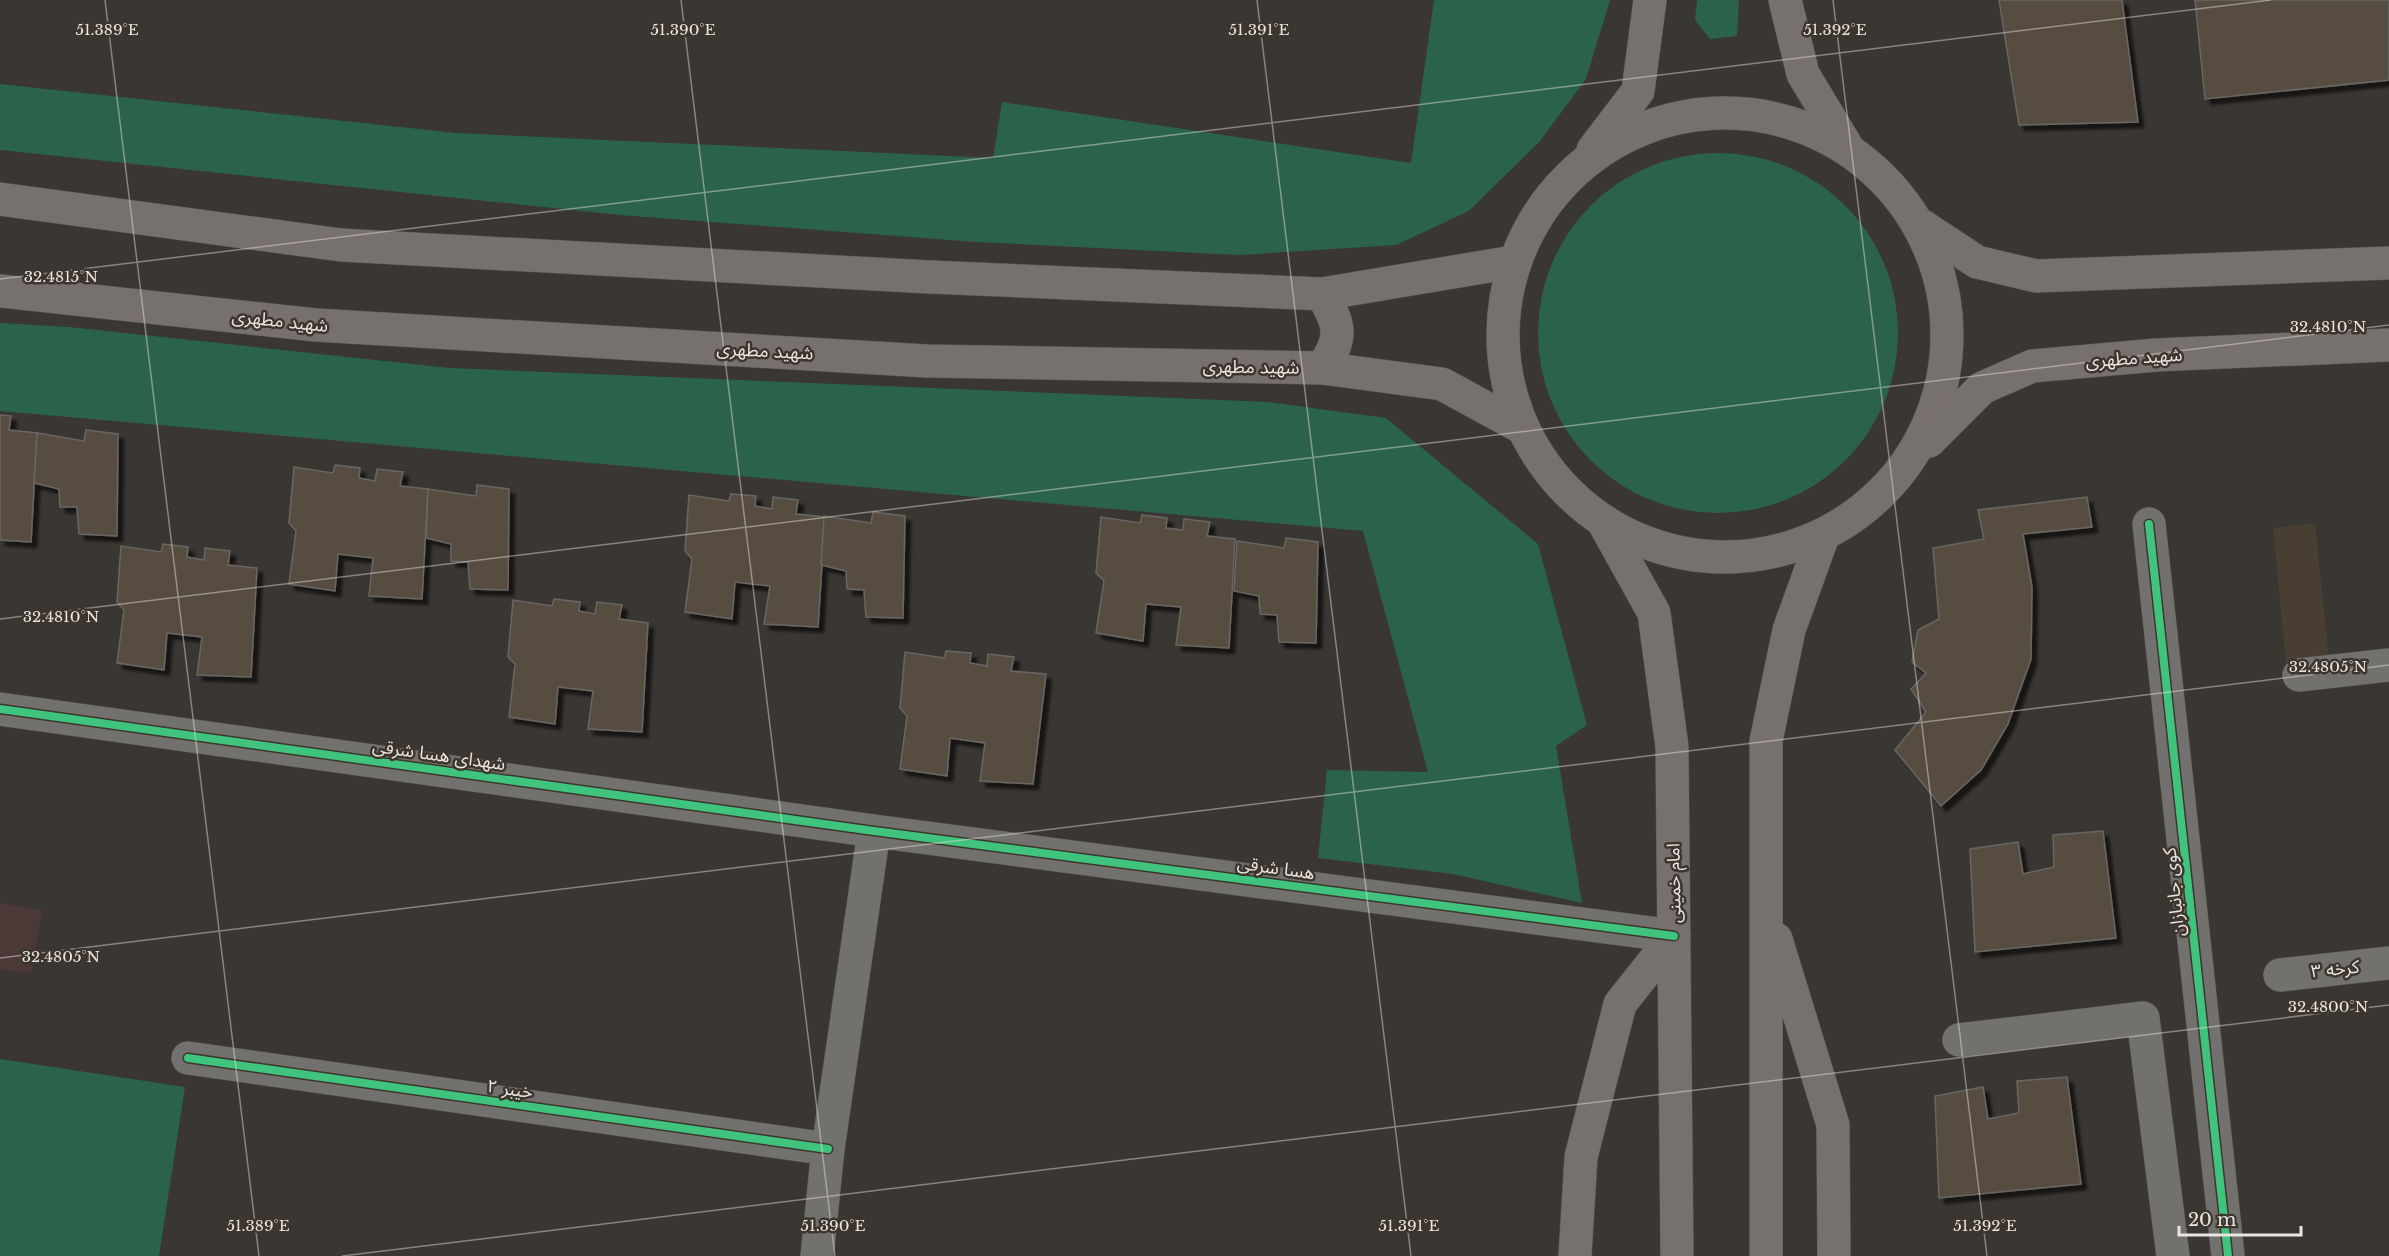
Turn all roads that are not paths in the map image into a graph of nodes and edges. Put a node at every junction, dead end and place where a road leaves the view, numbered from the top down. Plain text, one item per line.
1 (1650, 0) edge
2 (1785, 0) edge
3 (1847, 147) junction
4 (1586, 160) junction
5 (0, 199) edge
6 (1921, 225) junction
7 (1513, 262) junction
8 (2389, 263) edge
9 (0, 291) edge
10 (1322, 294) junction
11 (2389, 345) edge
12 (1322, 368) junction
13 (1521, 427) junction
14 (1912, 457) junction
15 (1604, 524) junction
16 (2149, 524) dead end
17 (1822, 536) junction
18 (2389, 665) edge
19 (2299, 675) dead end
20 (0, 709) edge
21 (874, 831) junction
22 (1766, 904) junction
23 (1674, 936) junction
24 (2389, 963) edge
25 (2280, 975) dead end
26 (1959, 1040) dead end
27 (188, 1058) dead end
28 (828, 1149) junction
29 (817, 1256) edge
30 (1575, 1256) edge
31 (1677, 1256) edge
32 (1766, 1256) edge
33 (1834, 1256) edge
34 (2174, 1256) edge
35 (2228, 1256) edge

1 - 4 main road
2 - 3 main road
3 - 4 main road
3 - 6 main road
4 - 7 main road
5 - 10 main road
6 - 8 main road
6 - 14 main road
7 - 10 main road
7 - 13 main road
9 - 12 main road, شهید مطهری
10 - 12 main road
11 - 14 main road, شهید مطهری
12 - 13 main road, شهید مطهری
13 - 15 main road
14 - 17 main road
15 - 17 main road
15 - 23 main road, امام خمینی
16 - 35 street, کوی جانبازان
17 - 22 main road
18 - 19 street
20 - 21 street, شهدای هسا شرقی
21 - 23 street, هسا شرقی
21 - 28 street
22 - 32 main road
22 - 33 main road
23 - 30 main road
23 - 31 main road, امام خمینی
24 - 25 street, کرخه ۳
26 - 34 street
27 - 28 street, خیبر ۲
28 - 29 street

